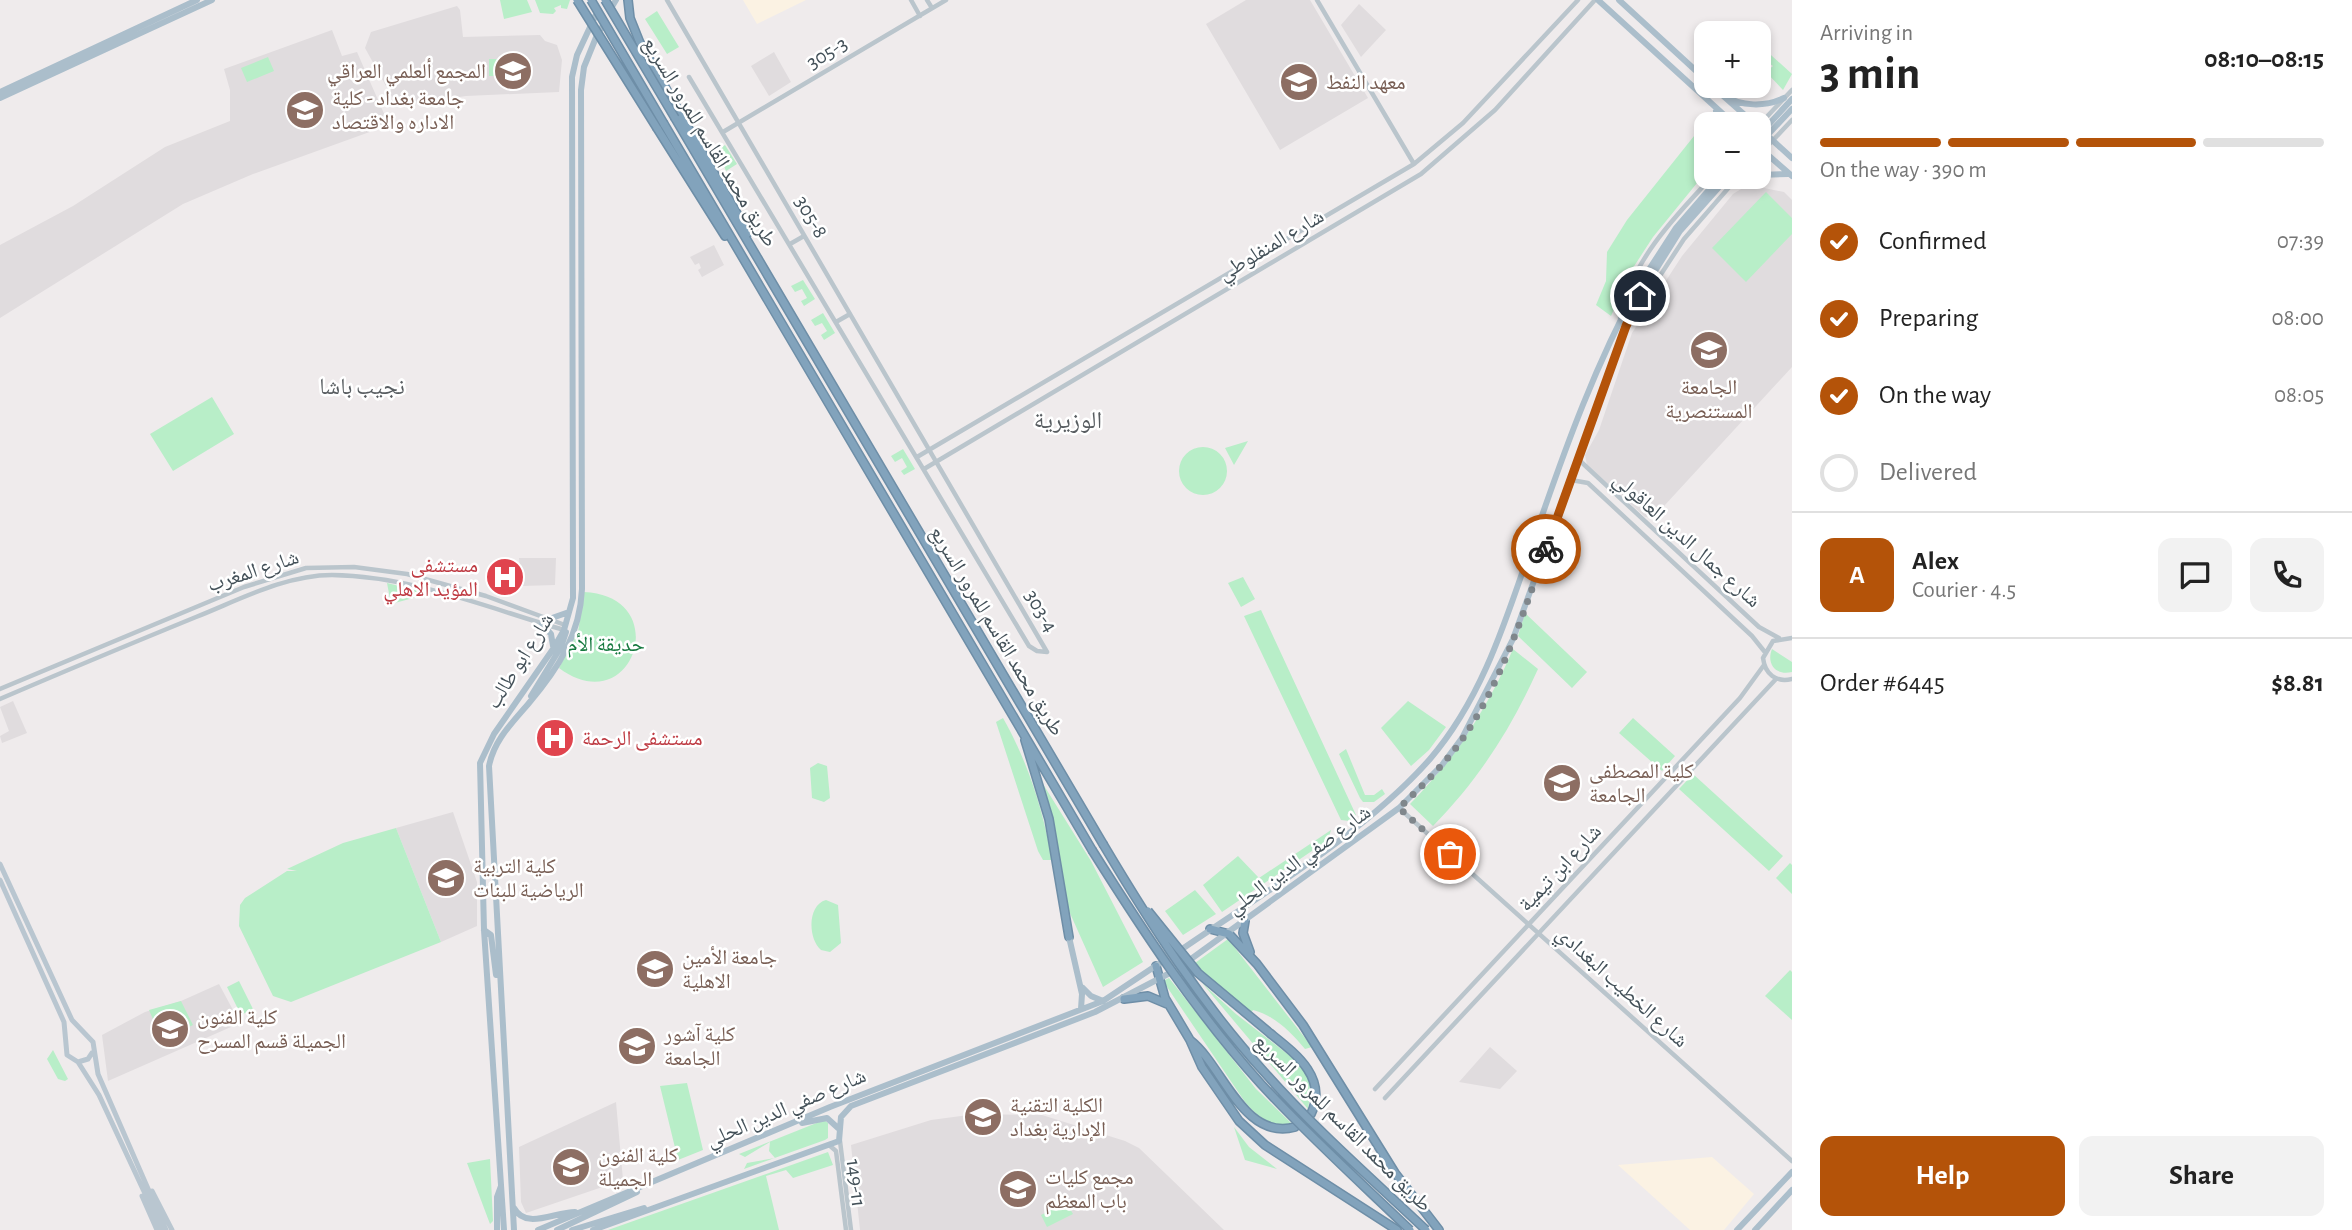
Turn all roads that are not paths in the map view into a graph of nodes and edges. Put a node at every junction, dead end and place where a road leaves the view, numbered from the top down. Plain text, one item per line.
1 (197, 0) edge
2 (212, 0) edge
3 (577, 0) edge
4 (591, 0) edge
5 (605, 0) edge
6 (628, 0) edge
7 (667, 0) edge
8 (911, 0) edge
9 (927, 0) edge
10 (946, 0) edge
11 (1317, 0) edge
12 (1578, 0) edge
13 (1596, 0) edge
14 (1619, 0) edge
15 (932, 8) junction
16 (920, 16) junction
17 (593, 20) dead end
18 (600, 30) dead end
19 (1535, 47) junction
20 (1545, 55) junction
21 (1694, 69) edge
22 (689, 77) dead end
23 (1792, 90) edge
24 (0, 92) edge
25 (0, 98) edge
26 (1726, 98) edge
27 (1728, 98) edge
28 (1788, 98) edge
29 (1713, 106) junction
30 (1792, 108) edge
31 (1716, 112) edge
32 (1720, 112) edge
33 (1741, 112) edge
34 (1771, 115) edge
35 (1792, 120) edge
36 (1463, 123) junction
37 (739, 124) junction
38 (660, 126) junction
39 (1455, 130) junction
40 (1472, 131) junction
41 (723, 132) junction
42 (1771, 135) edge
43 (1771, 139) joint
44 (1462, 140) junction
45 (1792, 158) edge
46 (1771, 159) edge
47 (1414, 164) junction
48 (1771, 175) edge
49 (1791, 176) edge
50 (1702, 189) edge
51 (1710, 189) edge
52 (1717, 189) edge
53 (1726, 189) edge
54 (1371, 190) junction
55 (1377, 200) junction
56 (804, 236) junction
57 (790, 244) junction
58 (752, 247) junction
59 (1260, 255) junction
60 (1267, 266) junction
61 (1642, 286) junction
62 (850, 314) junction
63 (1620, 320) junction
64 (836, 322) junction
65 (1626, 326) junction
66 (1113, 342) junction
67 (1119, 354) junction
68 (1034, 388) junction
69 (1040, 399) junction
70 (986, 417) junction
71 (992, 427) junction
72 (929, 450) junction
73 (917, 457) junction
74 (1578, 459) junction
75 (936, 462) junction
76 (924, 469) junction
77 (1570, 480) junction
78 (1606, 487) junction
79 (1600, 494) junction
80 (1619, 499) junction
81 (1612, 506) junction
82 (972, 525) junction
83 (961, 531) junction
84 (1672, 547) junction
85 (1665, 555) junction
86 (1524, 568) junction
87 (1537, 572) junction
88 (422, 577) junction
89 (1008, 585) junction
90 (419, 587) junction
91 (997, 591) junction
92 (570, 610) junction
93 (552, 618) junction
94 (579, 621) junction
95 (542, 624) junction
96 (565, 629) junction
97 (1779, 638) junction
98 (1792, 638) edge
99 (553, 649) junction
100 (1764, 651) junction
101 (1764, 665) junction
102 (1776, 679) junction
103 (1792, 680) edge
104 (0, 689) edge
105 (0, 699) edge
106 (528, 704) junction
107 (1025, 736) junction
108 (1399, 808) junction
109 (0, 864) edge
110 (0, 880) edge
111 (1126, 884) junction
112 (1268, 890) junction
113 (1554, 898) junction
114 (1275, 901) junction
115 (1564, 906) junction
116 (1245, 921) junction
117 (1529, 925) junction
118 (1210, 929) junction
119 (484, 930) junction
120 (1229, 934) junction
121 (1539, 934) junction
122 (1069, 937) joint
123 (1182, 948) dead end
124 (1191, 959) dead end
125 (1257, 964) junction
126 (1158, 965) joint
127 (1168, 975) dead end
128 (1158, 981) junction
129 (499, 983) junction
130 (1080, 984) junction
131 (1124, 999) junction
132 (1102, 1001) junction
133 (500, 1003) junction
134 (491, 1004) junction
135 (1170, 1006) junction
136 (1081, 1009) junction
137 (86, 1035) junction
138 (67, 1040) junction
139 (1190, 1040) junction
140 (93, 1051) junction
141 (78, 1062) junction
142 (1375, 1089) dead end
143 (1385, 1098) dead end
144 (1311, 1114) dead end
145 (792, 1124) junction
146 (1295, 1126) dead end
147 (840, 1137) junction
148 (828, 1145) junction
149 (1792, 1161) edge
150 (1792, 1172) edge
151 (139, 1175) junction
152 (660, 1179) junction
153 (502, 1184) junction
154 (1792, 1189) edge
155 (671, 1202) junction
156 (513, 1204) junction
157 (580, 1212) junction
158 (162, 1230) edge
159 (172, 1230) edge
160 (497, 1230) edge
161 (504, 1230) edge
162 (514, 1230) edge
163 (538, 1230) edge
164 (556, 1230) edge
165 (572, 1230) edge
166 (593, 1230) edge
167 (848, 1230) edge
168 (1396, 1230) edge
169 (1410, 1230) edge
170 (1426, 1230) edge
171 (1439, 1230) edge
172 (1737, 1230) edge
173 (1755, 1230) edge

1 - 24 main road
2 - 25 main road
3 - 38 highway, bridge
4 - 38 highway, طريق محمد القاسم للمرور السريع, bridge
5 - 58 highway, طريق محمد القاسم للمرور السريع, bridge
6 - 58 highway
7 - 37 street, 305-8
8 - 16 street
9 - 15 street
10 - 15 street, 305-3
11 - 47 street
12 - 19 street, شارع المنفلوطي
13 - 20 street, شارع المنفلوطي
13 - 29 main road
14 - 21 main road
15 - 16 street, 305-3
16 - 37 street, 305-3
17 - 92 main road, شارع ابو طالب
18 - 94 main road, شارع ابو طالب
19 - 20 street
19 - 36 street, شارع المنفلوطي
20 - 40 street, شارع المنفلوطي
22 - 41 street, 305-8
23 - 28 street
26 - 33 main road
27 - 28 main road
28 - 34 main road, bridge
29 - 31 main road
29 - 32 main road
30 - 42 main road, bridge
35 - 43 street
36 - 39 street, شارع المنفلوطي
36 - 40 street
37 - 41 street, 305-3
37 - 56 street, 305-8
38 - 107 highway, طريق محمد القاسم للمرور السريع
39 - 44 street
39 - 47 street, شارع المنفلوطي
40 - 44 street, شارع المنفلوطي
41 - 57 street, 305-8
43 - 45 main road
44 - 55 street, شارع المنفلوطي
46 - 49 main road
47 - 54 street, شارع المنفلوطي
48 - 49 main road
50 - 63 street, شارع صفي الدين الحلي
51 - 61 main road, bridge
52 - 61 main road, bridge
53 - 65 street, شارع صفي الدين الحلي
54 - 55 street
54 - 59 street, شارع المنفلوطي
55 - 60 street, شارع المنفلوطي
56 - 57 street
56 - 62 street, 305-8
57 - 64 street, 305-8
58 - 111 highway, طريق محمد القاسم للمرور السريع, bridge
59 - 60 street
59 - 66 street, شارع المنفلوطي
60 - 67 street, شارع المنفلوطي
61 - 63 main road, شارع صفي الدين الحلي
61 - 65 main road, شارع صفي الدين الحلي
62 - 64 street
62 - 72 street, 305-8
63 - 86 main road, شارع صفي الدين الحلي
64 - 73 street, 305-8
65 - 74 main road, شارع صفي الدين الحلي
66 - 67 street
66 - 68 street, شارع المنفلوطي
67 - 69 street, شارع المنفلوطي
68 - 69 street
68 - 70 street, شارع المنفلوطي
69 - 71 street, شارع المنفلوطي
70 - 71 street
70 - 72 street, شارع المنفلوطي
71 - 75 street, شارع المنفلوطي
72 - 73 street, شارع المنفلوطي
72 - 75 street, 303-4
73 - 76 street, 303-4
74 - 77 main road, شارع صفي الدين الحلي
74 - 78 street, شارع جمال الدين العاقولي
75 - 76 street, شارع المنفلوطي
75 - 82 street, 303-4
76 - 83 street, 303-4
77 - 79 street, شارع جمال الدين العاقولي
77 - 87 main road, شارع صفي الدين الحلي
78 - 79 street
78 - 80 street, شارع جمال الدين العاقولي
79 - 81 street, شارع جمال الدين العاقولي
80 - 81 street
80 - 84 street, شارع جمال الدين العاقولي
81 - 85 street, شارع جمال الدين العاقولي
82 - 83 street
82 - 89 street, 303-4
83 - 91 street, 303-4
84 - 85 street
84 - 97 street, شارع جمال الدين العاقولي
85 - 100 street, شارع جمال الدين العاقولي
86 - 87 main road
86 - 112 main road, شارع صفي الدين الحلي
87 - 108 main road, شارع صفي الدين الحلي
88 - 90 street
88 - 93 street, شارع المغرب
88 - 104 street, شارع المغرب
89 - 91 street
89 - 91 street, 303-4
90 - 95 street, شارع المغرب
90 - 105 street, شارع المغرب
92 - 93 main road
92 - 96 main road, شارع ابو طالب
93 - 96 street, شارع المغرب
94 - 96 main road
94 - 106 main road, شارع ابو طالب
95 - 96 street, شارع المغرب
95 - 99 main road
96 - 99 main road, شارع ابو طالب
96 - 106 main road
97 - 98 street
97 - 100 street
99 - 119 main road, شارع ابو طالب
100 - 101 street
101 - 102 street
101 - 113 street, شارع ابن تيمية
102 - 103 street
102 - 115 street, شارع ابن تيمية
106 - 129 main road, شارع ابو طالب
107 - 122 highway
107 - 169 highway, طريق محمد القاسم للمرور السريع, bridge
108 - 114 main road, شارع صفي الدين الحلي
108 - 117 street, شارع الخطيب البغدادي
109 - 137 main road
110 - 138 main road
111 - 144 highway, bridge
111 - 170 highway, طريق محمد القاسم للمرور السريع, bridge
112 - 114 main road
112 - 118 main road, شارع صفي الدين الحلي
113 - 115 street
113 - 117 street, شارع ابن تيمية
114 - 116 main road, شارع صفي الدين الحلي
115 - 121 street, شارع ابن تيمية
116 - 120 main road, شارع صفي الدين الحلي
116 - 125 highway
117 - 121 street, شارع الخطيب البغدادي
117 - 142 street, شارع ابن تيمية
118 - 120 highway
118 - 123 main road, شارع صفي الدين الحلي
119 - 129 main road
119 - 134 main road, شارع ابو طالب
120 - 124 main road, شارع صفي الدين الحلي
120 - 125 highway
121 - 143 street, شارع ابن تيمية
121 - 149 street, شارع الخطيب البغدادي
122 - 130 main road
125 - 171 highway
126 - 128 highway
126 - 132 main road, شارع صفي الدين الحلي
127 - 128 main road, شارع صفي الدين الحلي
128 - 131 main road, شارع صفي الدين الحلي
128 - 135 highway
129 - 133 main road, شارع ابو طالب
130 - 132 main road
130 - 136 main road
131 - 132 main road
131 - 135 highway
131 - 147 main road, شارع صفي الدين الحلي
132 - 136 main road, شارع صفي الدين الحلي
133 - 134 main road
133 - 156 main road, شارع ابو طالب
134 - 153 main road, شارع ابو طالب
135 - 139 highway
136 - 145 main road, شارع صفي الدين الحلي
137 - 138 main road
137 - 140 main road
138 - 141 main road
139 - 146 highway
139 - 168 highway
140 - 141 main road
140 - 151 main road
141 - 151 main road
145 - 147 main road
145 - 152 main road, شارع صفي الدين الحلي
147 - 148 main road
147 - 167 street, 149-11
148 - 155 main road
148 - 167 street, 149-11
150 - 172 main road
151 - 158 main road
151 - 158 main road
151 - 159 main road
152 - 157 main road, شارع صفي الدين الحلي
152 - 164 main road
153 - 160 main road
153 - 161 main road, شارع ابو طالب
154 - 173 main road
155 - 165 main road
155 - 166 main road
156 - 157 main road
156 - 162 main road, شارع ابو طالب
157 - 163 main road, شارع صفي الدين الحلي

